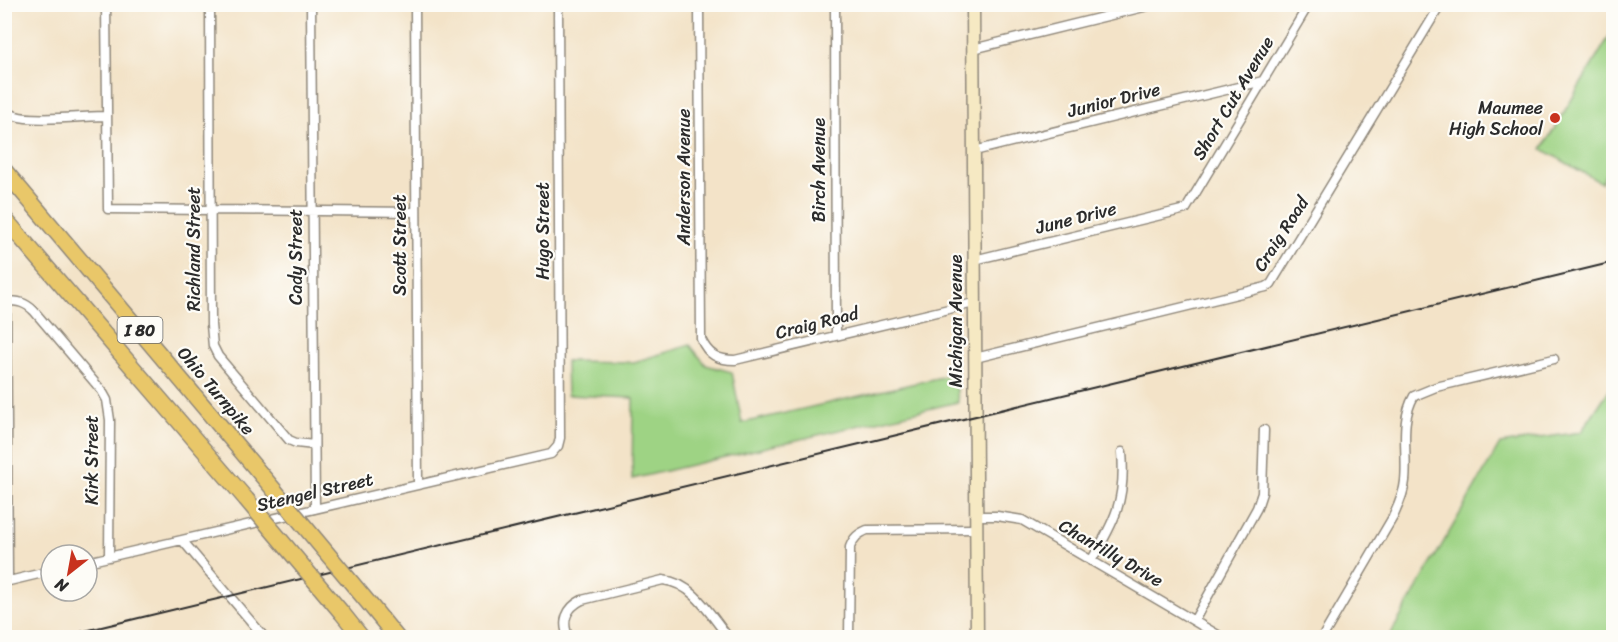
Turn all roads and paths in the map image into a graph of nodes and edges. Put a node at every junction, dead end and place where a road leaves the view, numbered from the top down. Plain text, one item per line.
1 (106, 4) edge
2 (210, 4) edge
3 (311, 4) edge
4 (415, 4) edge
5 (558, 4) edge
6 (699, 4) edge
7 (835, 4) edge
8 (973, 4) edge
9 (1156, 4) edge
10 (1309, 4) edge
11 (1441, 4) edge
12 (4, 16) edge
13 (974, 49) junction
14 (1263, 81) junction
15 (6, 108) edge
16 (107, 116) junction
17 (974, 151) junction
18 (4, 170) edge
19 (1186, 209) joint
20 (211, 211) junction
21 (313, 211) junction
22 (416, 212) junction
23 (4, 218) edge
24 (974, 260) junction
25 (6, 275) edge
26 (6, 301) junction
27 (974, 303) junction
28 (837, 335) junction
29 (705, 348) joint
30 (975, 358) junction
31 (1554, 359) dead end
32 (1263, 430) dead end
33 (314, 445) junction
34 (1122, 452) dead end
35 (551, 454) joint
36 (418, 484) junction
37 (315, 509) junction
38 (977, 523) junction
39 (182, 540) junction
40 (109, 557) junction
41 (99, 559) edge
42 (1091, 561) junction
43 (39, 574) edge
44 (6, 581) edge
45 (1194, 621) junction
46 (265, 638) edge
47 (362, 638) edge
48 (397, 638) edge
49 (570, 638) edge
50 (729, 638) edge
51 (849, 638) edge
52 (977, 638) edge
53 (1223, 638) edge
54 (1322, 638) edge

1 - 16 street
2 - 20 street, Richland Street
3 - 21 street, Cady Street
4 - 22 street, Scott Street
5 - 35 street, Hugo Street
6 - 29 street, Anderson Avenue
7 - 28 street, Birch Avenue
8 - 13 street, Michigan Avenue
9 - 13 street
10 - 14 street, Short Cut Avenue
11 - 30 street, Craig Road
12 - 15 street
13 - 17 street, Michigan Avenue
14 - 17 street, Junior Drive
14 - 19 street, Short Cut Avenue
15 - 16 street
16 - 20 street
17 - 24 street, Michigan Avenue
18 - 48 highway, Ohio Turnpike / I 80, bridge
19 - 24 street, June Drive
20 - 21 street
20 - 33 street, Richland Street
21 - 22 street
21 - 33 street, Cady Street
22 - 36 street, Scott Street
23 - 47 highway, I 80, bridge
24 - 27 street, Michigan Avenue
25 - 26 street
26 - 40 street, Kirk Street
26 - 44 street
27 - 28 street, Craig Road
27 - 30 street, Michigan Avenue
28 - 29 street, Craig Road
30 - 38 street, Michigan Avenue
31 - 54 street
32 - 45 street
33 - 37 street, Cady Street
34 - 42 street
35 - 36 street, Stengel Street
36 - 37 street, Stengel Street
37 - 39 street, Stengel Street
38 - 42 street, Chantilly Drive
38 - 51 street, Chantilly Drive
38 - 52 street, Michigan Avenue
39 - 40 street, Stengel Street
39 - 46 street
40 - 41 street, Stengel Street
42 - 45 street, Chantilly Drive
43 - 44 street
45 - 53 street, Chantilly Drive
49 - 50 street

